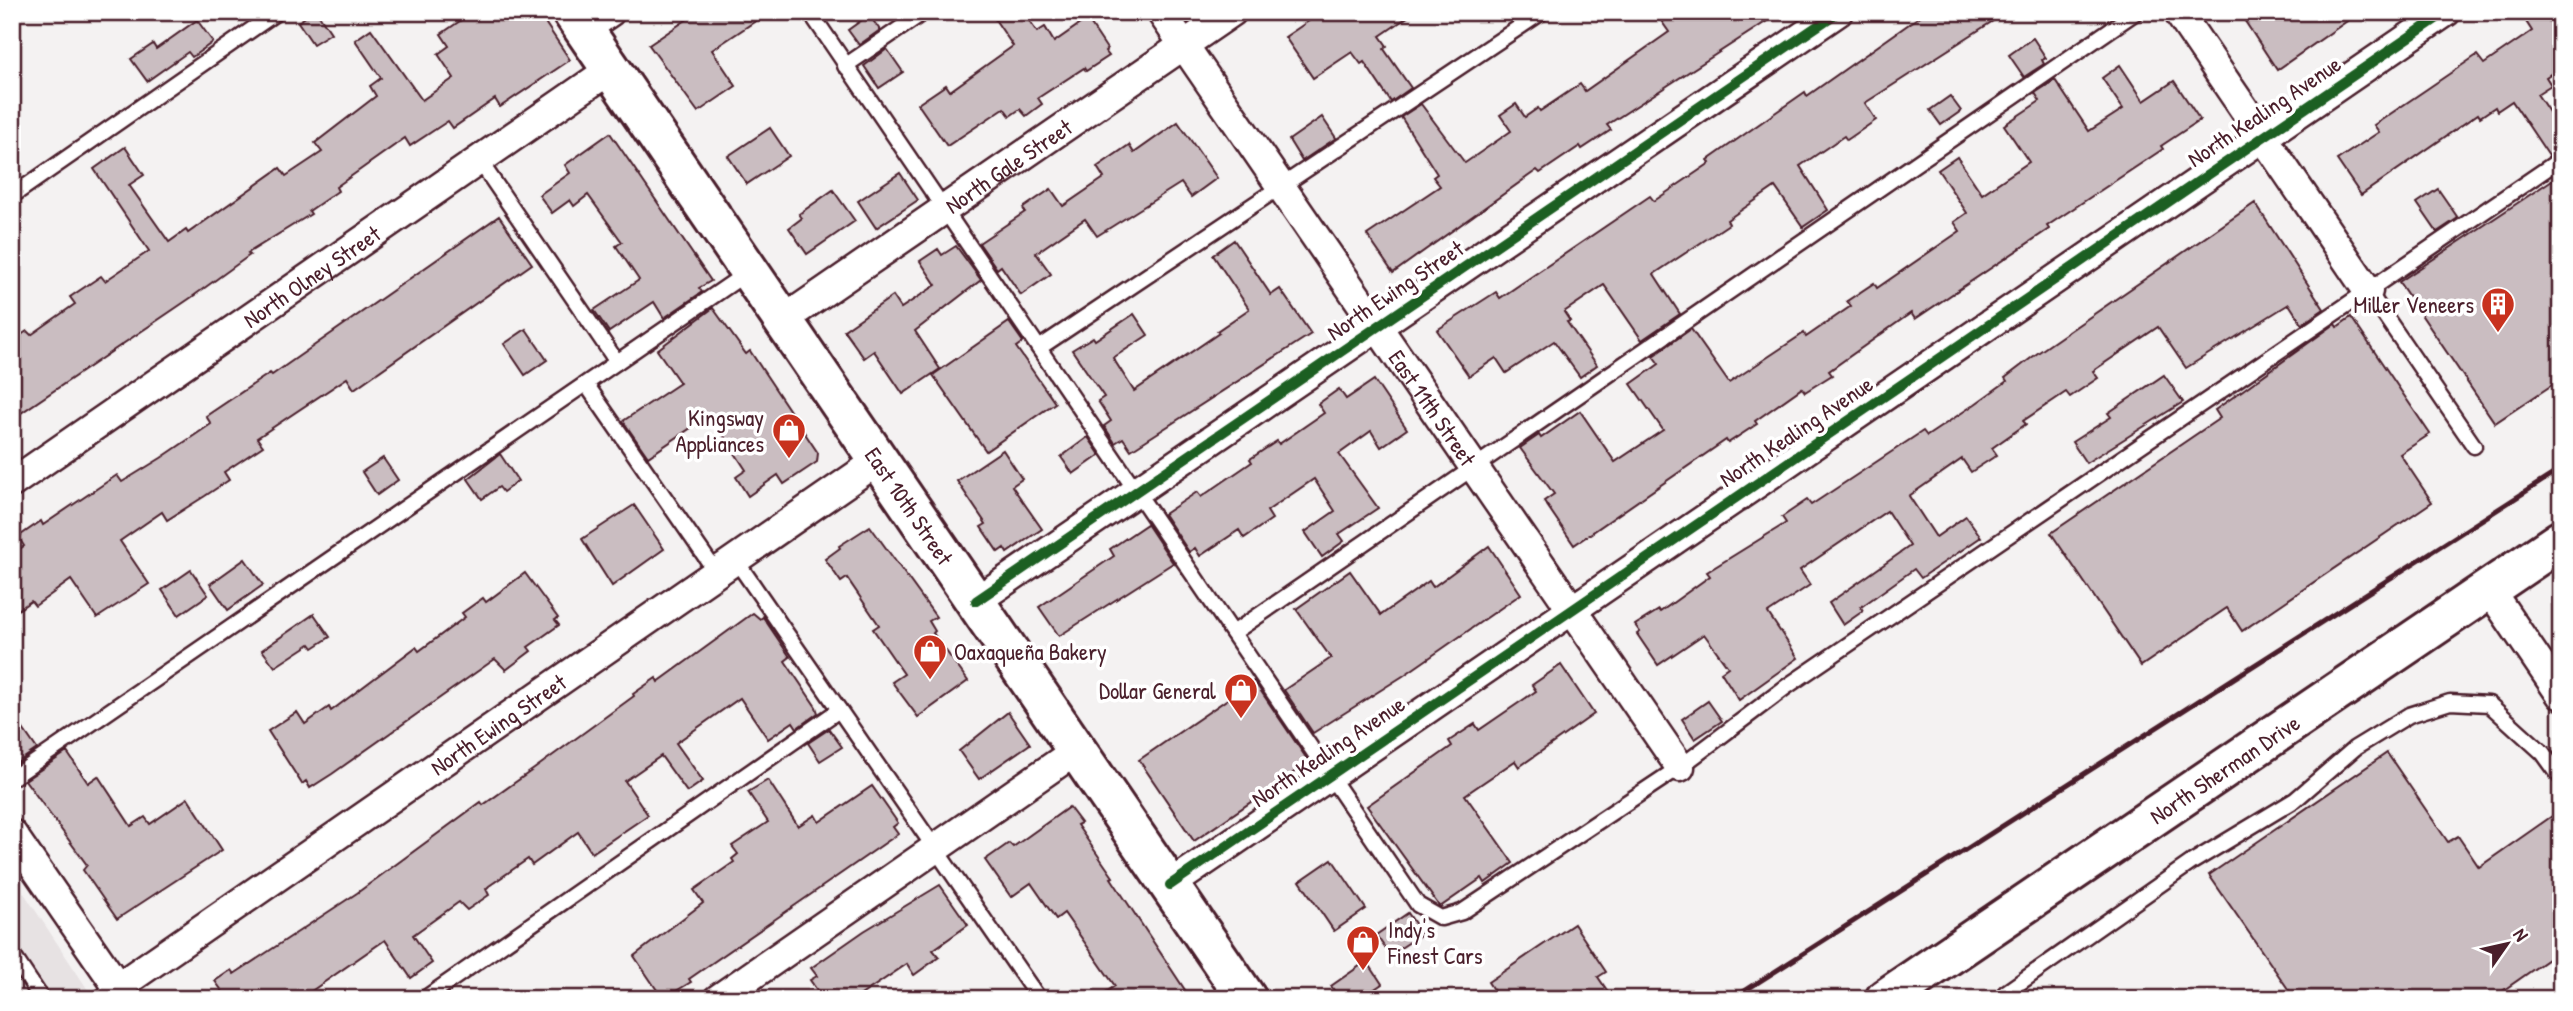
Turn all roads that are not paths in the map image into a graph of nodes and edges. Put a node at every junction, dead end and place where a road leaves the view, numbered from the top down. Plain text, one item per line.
1 (277, 12) edge
2 (810, 12) edge
3 (925, 12) edge
4 (1161, 12) edge
5 (1232, 12) edge
6 (1542, 12) edge
7 (1838, 12) edge
8 (2136, 12) edge
9 (2178, 12) edge
10 (2446, 12) edge
11 (589, 18) edge
12 (1184, 46) junction
13 (845, 66) junction
14 (611, 69) junction
15 (2263, 137) junction
16 (2561, 159) edge
17 (479, 160) junction
18 (1281, 188) junction
19 (12, 196) edge
20 (944, 210) junction
21 (749, 271) junction
22 (2368, 290) junction
23 (783, 320) junction
24 (1377, 327) junction
25 (1039, 348) junction
26 (617, 362) junction
27 (586, 384) junction
28 (2474, 446) dead end
29 (879, 460) junction
30 (1474, 468) junction
31 (12, 482) edge
32 (1137, 491) junction
33 (2561, 540) edge
34 (725, 566) junction
35 (2489, 589) junction
36 (976, 601) junction
37 (1571, 610) junction
38 (1233, 634) junction
39 (2561, 695) edge
40 (839, 710) junction
41 (1077, 750) junction
42 (1680, 767) junction
43 (1330, 775) junction
44 (12, 778) edge
45 (2561, 778) edge
46 (12, 834) edge
47 (935, 848) junction
48 (1170, 885) junction
49 (12, 954) edge
50 (2005, 993) dead end
51 (114, 995) edge
52 (42, 999) edge
53 (424, 999) edge
54 (718, 999) edge
55 (1039, 999) edge
56 (1247, 999) edge
57 (1885, 999) edge

1 - 19 lane
2 - 13 lane
3 - 13 lane
4 - 12 street, East 11th Street
5 - 12 street, North Gale Street
6 - 18 lane
7 - 24 street, North Ewing Street
8 - 30 lane
9 - 15 street
10 - 15 street, North Kealing Avenue
11 - 14 main road, East 10th Street
12 - 18 street, East 11th Street
12 - 20 street, North Gale Street
13 - 20 lane
14 - 17 street, North Olney Street
14 - 21 main road, East 10th Street
15 - 22 street
15 - 37 street, North Kealing Avenue
16 - 22 lane
17 - 26 lane
17 - 31 street, North Olney Street
18 - 24 street, East 11th Street
18 - 25 lane
20 - 23 street, North Gale Street
20 - 25 lane
21 - 23 main road, East 10th Street
21 - 26 lane
22 - 28 lane
22 - 42 lane
23 - 29 main road, East 10th Street
24 - 30 street, East 11th Street
24 - 32 street, North Ewing Street
25 - 32 lane
26 - 27 lane
27 - 34 lane
27 - 44 lane
29 - 34 street, North Ewing Street
29 - 36 main road, East 10th Street
30 - 37 street, East 11th Street
30 - 38 lane
32 - 36 street, North Ewing Street
32 - 38 lane
33 - 35 main road, North Sherman Drive
34 - 40 lane
34 - 51 street, North Ewing Street
35 - 39 street
35 - 57 main road, North Sherman Drive
36 - 41 main road, East 10th Street
37 - 42 street, East 11th Street
37 - 43 street, North Kealing Avenue
38 - 43 lane
40 - 47 lane
40 - 53 lane
41 - 47 street
41 - 48 main road, East 10th Street
42 - 43 lane
43 - 48 street, North Kealing Avenue
45 - 50 lane
46 - 51 street
47 - 54 street
47 - 55 lane
48 - 56 main road, East 10th Street
49 - 52 lane

